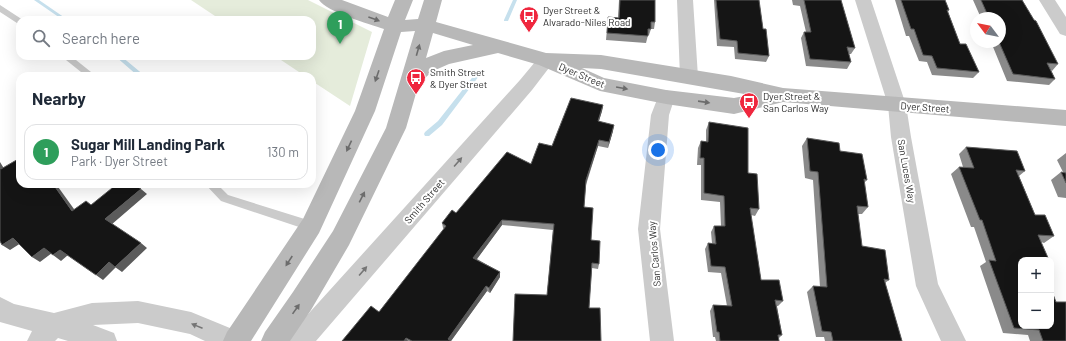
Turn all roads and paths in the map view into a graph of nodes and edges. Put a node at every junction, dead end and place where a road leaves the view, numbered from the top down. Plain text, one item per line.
1 (328, 0) edge
2 (433, 0) edge
3 (685, 0) edge
4 (863, 0) edge
5 (1047, 0) edge
6 (398, 1) edge
7 (0, 8) edge
8 (16, 19) edge
9 (426, 25) junction
10 (394, 26) junction
11 (1066, 30) edge
12 (498, 46) junction
13 (70, 60) edge
14 (546, 60) junction
15 (87, 72) edge
16 (689, 77) junction
17 (410, 80) junction
18 (783, 95) junction
19 (666, 96) junction
20 (897, 105) junction
21 (1066, 118) edge
22 (214, 188) edge
23 (311, 226) junction
24 (0, 308) edge
25 (46, 333) edge
26 (105, 341) edge
27 (233, 341) edge
28 (236, 341) edge
29 (274, 341) edge
30 (300, 341) edge
31 (662, 341) edge
32 (954, 341) edge

1 -> 10 main road, Dyer Street
2 - 9 main road
3 - 16 street
4 - 20 street, San Luces Way
5 - 11 street
6 - 9 main road, Dyer Street
6 - 10 main road
7 - 8 lane
9 - 10 main road, Dyer Street
9 - 12 main road, Dyer Street
17 -> 9 main road
10 -> 23 main road
12 - 14 main road, Dyer Street
12 - 17 main road
13 - 15 lane
14 - 16 main road, Dyer Street
14 -> 19 main road, Dyer Street
30 -> 14 street, Smith Street
16 - 18 main road, Dyer Street
29 -> 17 main road
19 -> 18 main road, Dyer Street
18 - 20 main road, Dyer Street
19 - 31 street, San Carlos Way
20 - 21 main road, Dyer Street
20 - 32 street, San Luces Way
22 - 23 lane
23 -> 28 main road
24 - 25 street
25 - 26 street
27 -> 25 street

